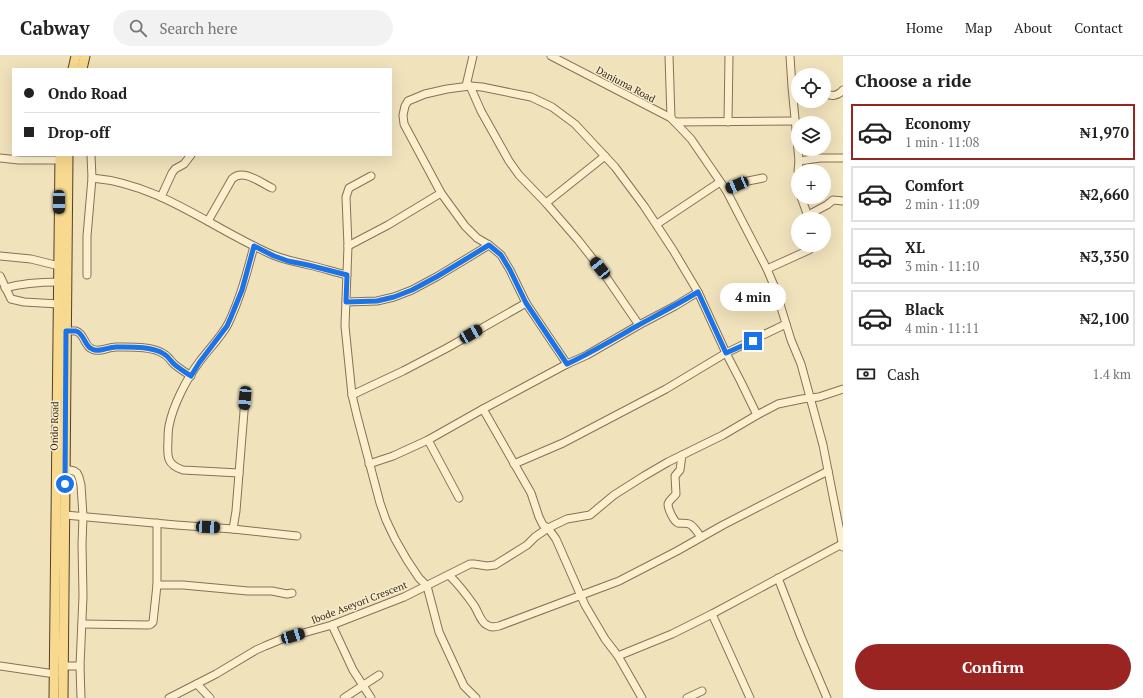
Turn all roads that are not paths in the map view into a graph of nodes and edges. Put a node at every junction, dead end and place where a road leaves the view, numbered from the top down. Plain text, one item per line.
1 (76, 56) edge
2 (85, 56) edge
3 (472, 56) edge
4 (551, 56) edge
5 (669, 56) edge
6 (730, 56) edge
7 (790, 56) edge
8 (73, 68) edge
9 (82, 68) edge
10 (792, 68) edge
11 (468, 86) junction
12 (843, 90) edge
13 (831, 96) edge
14 (673, 120) junction
15 (791, 120) edge
16 (728, 122) junction
17 (68, 156) edge
18 (91, 156) edge
19 (190, 156) edge
20 (605, 156) junction
21 (798, 156) edge
22 (60, 157) edge
23 (0, 158) edge
24 (843, 158) edge
25 (798, 161) joint
26 (371, 176) dead end
27 (92, 178) junction
28 (763, 178) dead end
29 (720, 182) junction
30 (272, 188) dead end
31 (726, 190) junction
32 (441, 193) junction
33 (161, 197) junction
34 (843, 201) edge
35 (546, 202) junction
36 (816, 212) edge
37 (208, 221) junction
38 (657, 224) junction
39 (489, 245) junction
40 (254, 246) junction
41 (348, 246) junction
42 (805, 252) edge
43 (0, 256) edge
44 (59, 266) junction
45 (767, 270) junction
46 (87, 275) dead end
47 (347, 275) junction
48 (0, 276) edge
49 (59, 282) junction
50 (5, 288) junction
51 (698, 292) junction
52 (346, 302) junction
53 (526, 303) junction
54 (59, 304) junction
55 (786, 324) junction
56 (639, 325) junction
57 (66, 331) junction
58 (726, 353) junction
59 (567, 364) junction
60 (191, 376) junction
61 (351, 382) junction
62 (367, 387) junction
63 (843, 389) edge
64 (352, 395) junction
65 (62, 396) junction
66 (810, 397) junction
67 (245, 398) dead end
68 (483, 409) junction
69 (757, 415) junction
70 (428, 440) junction
71 (682, 455) junction
72 (369, 464) junction
73 (514, 464) junction
74 (65, 469) junction
75 (828, 471) junction
76 (239, 473) junction
77 (459, 498) dead end
78 (65, 514) junction
79 (83, 516) junction
80 (157, 523) junction
81 (548, 528) junction
82 (233, 529) junction
83 (297, 536) dead end
84 (701, 537) junction
85 (842, 545) edge
86 (449, 575) junction
87 (778, 578) junction
88 (157, 585) junction
89 (427, 586) junction
90 (292, 593) dead end
91 (581, 596) junction
92 (712, 614) junction
93 (82, 624) junction
94 (332, 625) junction
95 (618, 656) junction
96 (0, 666) edge
97 (63, 666) junction
98 (80, 666) junction
99 (55, 674) junction
100 (379, 675) dead end
101 (197, 684) junction
102 (362, 686) junction
103 (702, 691) dead end
104 (54, 698) edge
105 (62, 698) edge
106 (81, 698) edge
107 (169, 698) edge
108 (210, 698) edge
109 (344, 698) edge
110 (371, 698) edge
111 (476, 698) edge
112 (642, 698) edge
113 (687, 698) edge
114 (750, 698) edge
115 (827, 698) edge

1 - 8 main road
2 - 9 main road
3 - 11 street
4 - 14 street, Danjuma Road
5 - 14 street
6 - 16 street
7 - 10 street
11 - 20 street
11 - 32 street
11 - 35 street
12 - 13 street
14 - 16 street
14 - 29 street
15 - 16 street
17 - 57 main road, Ondo Road
18 - 27 street
19 - 33 street
20 - 35 street
20 - 38 street
21 - 25 street
22 - 23 street
22 - 44 main road, Ondo Road
24 - 25 street
26 - 41 street
27 - 33 street
27 - 46 street
28 - 31 street
29 - 31 street
29 - 38 street
30 - 37 street
31 - 45 street
32 - 39 street
32 - 41 street
33 - 37 street
34 - 36 street
35 - 56 street
37 - 40 street
38 - 51 street
39 - 52 street
39 - 53 street
40 - 47 street
40 - 60 street
41 - 47 street
42 - 45 street
43 - 44 street
44 - 49 main road, Ondo Road
45 - 55 street
47 - 52 street
48 - 50 street
49 - 50 street
49 - 54 main road, Ondo Road
50 - 54 street
51 - 56 street
51 - 58 street
52 - 61 street
53 - 59 street
53 - 62 street
54 - 65 main road, Ondo Road
55 - 58 street
55 - 66 street
56 - 59 street
57 - 60 street
57 - 65 main road, Ondo Road
58 - 69 street
58 - 73 street
59 - 68 street
60 - 76 street
61 - 62 street
61 - 64 street
62 - 64 street
63 - 66 street, Ibode Aseyori Crescent
64 - 72 street
65 - 74 main road, Ondo Road
65 - 99 main road, Ondo Road
66 - 69 street, Ibode Aseyori Crescent
66 - 75 street
67 - 76 street
68 - 70 street
68 - 73 street
69 - 71 street, Ibode Aseyori Crescent
70 - 72 street
70 - 77 street
71 - 81 street, Ibode Aseyori Crescent
71 - 84 street
72 - 89 street
73 - 81 street
74 - 78 main road, Ondo Road
74 - 79 street
75 - 84 street
75 - 85 street
76 - 82 street
78 - 79 street
78 - 97 main road, Ondo Road
79 - 80 street
79 - 93 street
80 - 82 street
80 - 88 street
81 - 86 street, Ibode Aseyori Crescent
81 - 91 street
82 - 83 street
84 - 91 street
85 - 87 street
86 - 89 street, Ibode Aseyori Crescent
86 - 91 street
87 - 92 street
87 - 115 street
88 - 90 street
88 - 93 street
89 - 94 street, Ibode Aseyori Crescent
89 - 111 street
91 - 95 street
92 - 95 street
92 - 114 street
93 - 98 street
94 - 101 street, Ibode Aseyori Crescent
94 - 102 street
95 - 112 street
96 - 99 street
97 - 98 street
97 - 105 main road, Ondo Road
98 - 106 street
99 - 104 main road, Ondo Road
100 - 102 street
101 - 107 street, Ibode Aseyori Crescent
101 - 108 street
102 - 109 street
102 - 110 street
103 - 113 street

